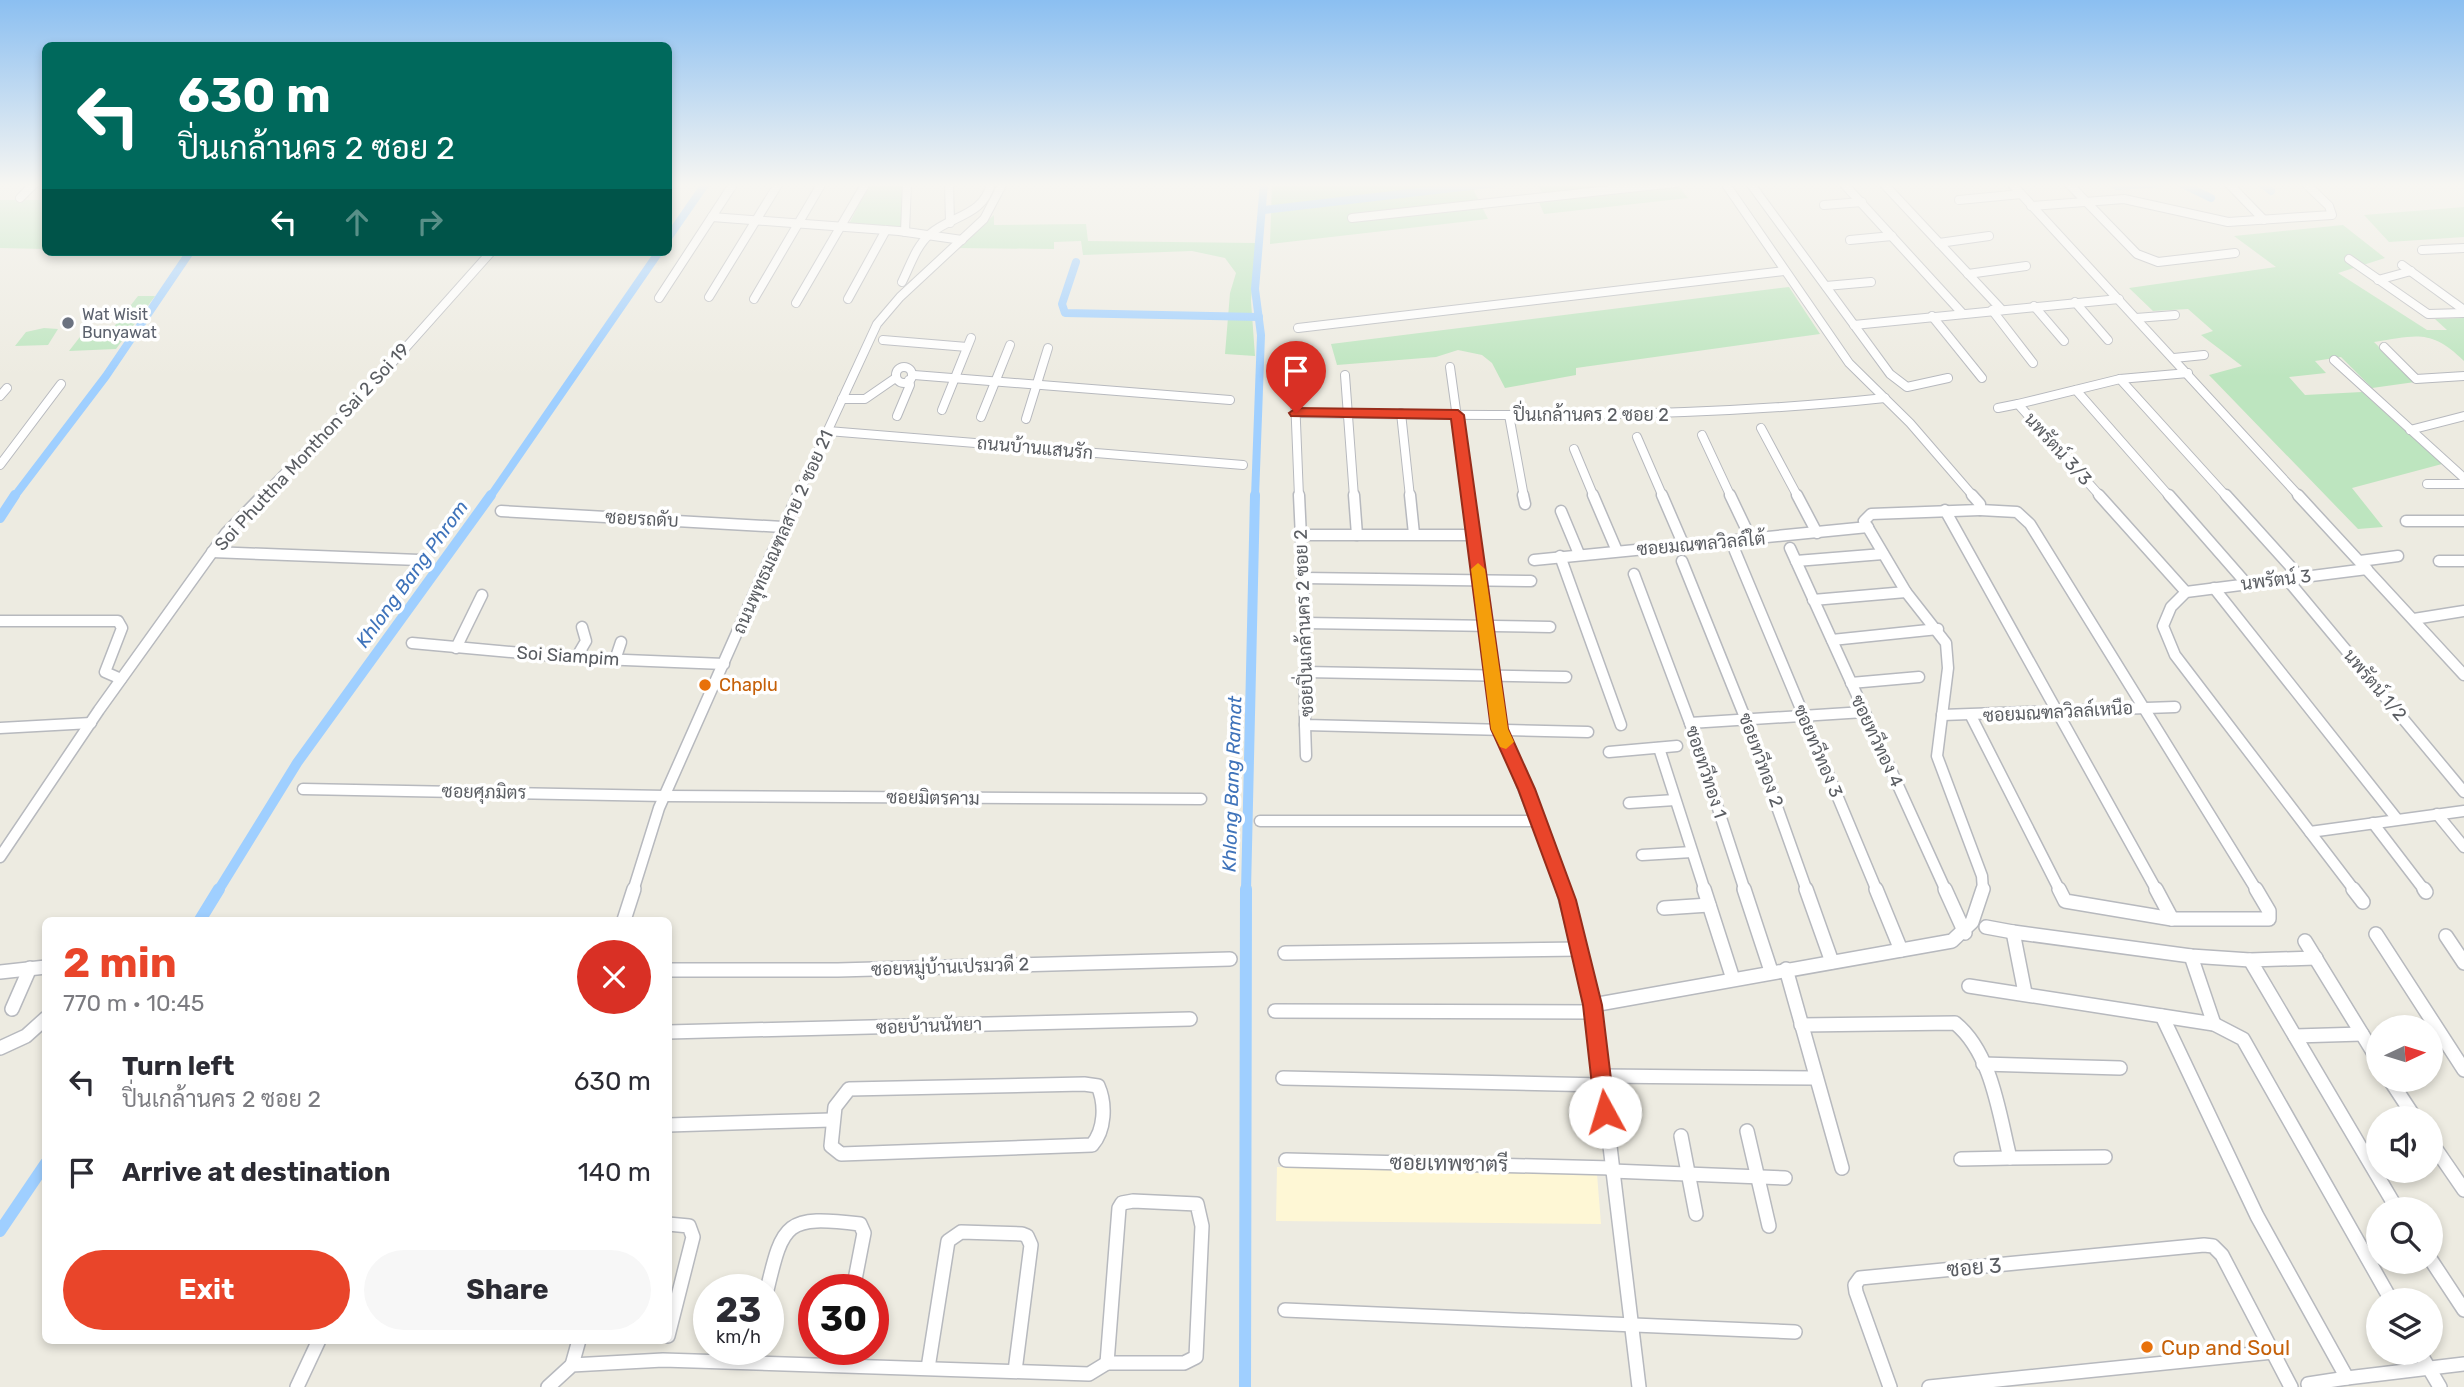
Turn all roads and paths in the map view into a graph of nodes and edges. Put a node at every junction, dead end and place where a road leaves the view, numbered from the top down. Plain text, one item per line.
1 (692, 248) edge
2 (739, 248) edge
3 (784, 248) edge
4 (830, 248) edge
5 (876, 248) edge
6 (921, 248) edge
7 (954, 248) edge
8 (1768, 248) edge
9 (1798, 248) edge
10 (1903, 248) edge
11 (1943, 248) edge
12 (2070, 248) edge
13 (2131, 248) edge
14 (2464, 248) edge
15 (2422, 250) dead end
16 (2235, 253) dead end
17 (487, 256) edge
18 (2349, 260) dead end
19 (2402, 265) dead end
20 (2026, 266) dead end
21 (1784, 271) junction
22 (2411, 271) junction
23 (1968, 274) junction
24 (2378, 281) junction
25 (902, 282) dead end
26 (1871, 282) dead end
27 (1826, 286) junction
28 (709, 297) dead end
29 (659, 298) dead end
30 (754, 299) dead end
31 (848, 299) dead end
32 (2119, 299) junction
33 (2075, 302) junction
34 (796, 303) dead end
35 (2034, 306) junction
36 (1992, 310) junction
37 (2002, 310) junction
38 (2464, 312) edge
39 (1962, 313) junction
40 (2175, 315) dead end
41 (1932, 316) junction
42 (2136, 318) junction
43 (1854, 325) junction
44 (1298, 328) dead end
45 (883, 340) dead end
46 (2108, 340) dead end
47 (2064, 341) dead end
48 (1010, 345) dead end
49 (2384, 347) dead end
50 (1048, 348) dead end
51 (2204, 355) dead end
52 (2174, 358) junction
53 (2334, 360) dead end
54 (2033, 363) dead end
55 (1450, 367) dead end
56 (1294, 373) dead end
57 (2188, 373) junction
58 (1345, 376) dead end
59 (2464, 376) edge
60 (955, 377) junction
61 (911, 378) junction
62 (1948, 378) dead end
63 (1982, 378) dead end
64 (2120, 379) junction
65 (996, 381) junction
66 (61, 384) dead end
67 (1037, 384) junction
68 (7, 388) dead end
69 (2076, 390) junction
70 (0, 396) edge
71 (1885, 398) junction
72 (842, 399) junction
73 (1230, 400) dead end
74 (2018, 404) junction
75 (1998, 408) dead end
76 (942, 410) dead end
77 (1296, 413) junction
78 (1348, 413) junction
79 (1401, 414) junction
80 (1458, 415) junction
81 (1509, 415) junction
82 (897, 416) dead end
83 (2464, 416) edge
84 (981, 417) dead end
85 (1026, 419) dead end
86 (1761, 428) dead end
87 (2410, 430) junction
88 (828, 431) junction
89 (1702, 435) dead end
90 (1637, 437) dead end
91 (1574, 449) dead end
92 (0, 465) edge
93 (1242, 465) dead end
94 (2464, 478) edge
95 (2427, 484) dead end
96 (2464, 484) edge
97 (1525, 504) dead end
98 (1945, 510) junction
99 (1980, 510) junction
100 (501, 511) dead end
101 (1561, 511) dead end
102 (2406, 521) dead end
103 (2464, 521) edge
104 (783, 527) junction
105 (1868, 527) junction
106 (1817, 533) junction
107 (1414, 534) junction
108 (1301, 535) junction
109 (1357, 535) junction
110 (1473, 535) junction
111 (1751, 539) junction
112 (1684, 546) junction
113 (1790, 548) dead end
114 (1617, 551) junction
115 (1735, 551) dead end
116 (212, 552) junction
117 (1579, 554) junction
118 (1883, 554) junction
119 (1560, 556) junction
120 (2398, 556) dead end
121 (419, 559) dead end
122 (1534, 560) dead end
123 (1682, 561) dead end
124 (1796, 561) junction
125 (2439, 561) dead end
126 (2464, 561) edge
127 (2364, 565) junction
128 (1634, 574) dead end
129 (2300, 577) junction
130 (1303, 578) junction
131 (2286, 578) junction
132 (1479, 580) junction
133 (1531, 581) dead end
134 (2246, 583) junction
135 (2214, 588) junction
136 (1906, 592) junction
137 (2186, 592) junction
138 (482, 595) dead end
139 (1813, 600) junction
140 (2464, 611) edge
141 (2414, 619) junction
142 (0, 621) edge
143 (1304, 623) junction
144 (1486, 625) junction
145 (1550, 627) dead end
146 (582, 628) dead end
147 (1938, 629) junction
148 (1832, 640) junction
149 (621, 642) dead end
150 (411, 643) dead end
151 (456, 648) junction
152 (576, 657) junction
153 (615, 660) junction
154 (724, 664) junction
155 (1305, 672) junction
156 (1493, 674) junction
157 (2464, 675) edge
158 (1566, 677) dead end
159 (1919, 677) dead end
160 (121, 679) junction
161 (1851, 683) junction
162 (2175, 707) dead end
163 (2144, 708) junction
164 (1864, 712) junction
165 (2057, 712) junction
166 (1941, 715) junction
167 (1804, 716) junction
168 (1971, 716) junction
169 (1746, 720) junction
170 (91, 723) junction
171 (1690, 723) junction
172 (1621, 724) dead end
173 (1305, 725) junction
174 (0, 727) edge
175 (1500, 729) junction
176 (1588, 732) dead end
177 (1676, 747) dead end
178 (1658, 748) junction
179 (1609, 752) dead end
180 (1306, 756) dead end
181 (303, 789) dead end
182 (2464, 792) edge
183 (665, 796) junction
184 (1201, 799) dead end
185 (1675, 800) junction
186 (1629, 803) dead end
187 (2464, 811) edge
188 (2437, 814) junction
189 (2397, 819) junction
190 (1261, 821) dead end
191 (1539, 821) junction
192 (2373, 823) junction
193 (2309, 832) junction
194 (2464, 847) edge
195 (1692, 852) junction
196 (1642, 855) dead end
197 (0, 857) edge
198 (2426, 892) dead end
199 (2363, 902) dead end
200 (1709, 905) junction
201 (1664, 908) dead end
202 (625, 917) edge
203 (2172, 919) junction
204 (1986, 927) dead end
205 (2013, 932) junction
206 (1965, 933) junction
207 (2376, 934) dead end
208 (2446, 936) dead end
209 (2305, 941) dead end
210 (1580, 949) junction
211 (1901, 950) junction
212 (1285, 953) dead end
213 (2191, 956) junction
214 (2316, 958) junction
215 (1230, 959) dead end
216 (2250, 960) junction
217 (1832, 962) junction
218 (2464, 963) edge
219 (42, 967) edge
220 (30, 968) junction
221 (1786, 969) junction
222 (672, 970) edge
223 (1771, 971) junction
224 (0, 972) edge
225 (1733, 979) junction
226 (1969, 986) dead end
227 (2025, 993) junction
228 (12, 1009) dead end
229 (1593, 1009) junction
230 (1275, 1010) dead end
231 (2162, 1016) junction
232 (1190, 1019) dead end
233 (42, 1022) edge
234 (2214, 1024) junction
235 (1801, 1025) junction
236 (672, 1032) edge
237 (2362, 1034) junction
238 (2295, 1036) junction
239 (2366, 1040) edge
240 (0, 1048) edge
241 (1983, 1064) junction
242 (2120, 1068) dead end
243 (2464, 1070) edge
244 (1816, 1078) junction
245 (1283, 1079) dead end
246 (1601, 1081) junction
247 (831, 1120) junction
248 (672, 1125) edge
249 (1747, 1131) dead end
250 (1681, 1136) dead end
251 (2105, 1157) dead end
252 (2010, 1158) junction
253 (1961, 1159) dead end
254 (2443, 1159) edge
255 (1286, 1160) dead end
256 (1842, 1168) dead end
257 (1612, 1169) junction
258 (1688, 1173) junction
259 (1757, 1177) junction
260 (1785, 1178) dead end
261 (2464, 1190) edge
262 (2390, 1197) edge
263 (1696, 1214) dead end
264 (672, 1224) edge
265 (1769, 1226) dead end
266 (770, 1274) edge
267 (856, 1274) edge
268 (2440, 1274) edge
269 (2383, 1288) edge
270 (1285, 1310) dead end
271 (2464, 1310) edge
272 (672, 1322) edge
273 (1630, 1325) junction
274 (1795, 1332) dead end
275 (317, 1344) edge
276 (578, 1344) edge
277 (667, 1344) edge
278 (2273, 1352) junction
279 (693, 1358) edge
280 (663, 1360) junction
281 (889, 1363) edge
282 (1107, 1363) junction
283 (2464, 1364) edge
284 (572, 1365) junction
285 (2427, 1365) edge
286 (928, 1368) junction
287 (2429, 1368) junction
288 (1015, 1371) junction
289 (2347, 1378) junction
290 (2308, 1384) dead end
291 (297, 1387) edge
292 (548, 1387) edge
293 (1639, 1387) edge
294 (1890, 1387) edge
295 (1929, 1387) edge
296 (2291, 1387) edge
297 (2441, 1387) edge

1 - 29 street
2 - 28 street
3 - 30 street
4 - 34 street
5 - 31 street
6 - 25 street
7 - 72 street, ถนนพุทธมณฑลสาย 2 ซอย 21
8 - 21 street
9 - 27 street
10 - 39 street
11 - 23 street
12 - 32 street
13 - 16 street
14 - 15 street
17 - 116 street, Soi Phuttha Monthon Sai 2 Soi 19
18 - 24 street
19 - 22 street
20 - 23 street
21 - 44 street
21 - 71 street
22 - 24 street
22 - 38 street
23 - 37 street
24 - 38 street
26 - 27 street
27 - 43 street
32 - 33 street
32 - 42 street
33 - 35 street
33 - 46 street
35 - 37 street
35 - 47 street
36 - 37 street
36 - 39 street
36 - 54 street
39 - 41 street
40 - 42 street
41 - 43 street
41 - 63 street
42 - 52 street
43 - 62 street
45 - 60 street
48 - 65 street
49 - 59 street
50 - 67 street
51 - 52 street
52 - 57 street
53 - 87 street
55 - 80 street
56 - 77 street, ซอยปิ่นเกล้านคร 2 ซอย 2
57 - 64 street, นพรัตน์ 3/3
57 - 127 street
58 - 78 street
60 - 61 street
60 - 65 street
60 - 76 street
61 - 72 street
61 - 82 street
64 - 69 street, นพรัตน์ 3/3
64 - 129 street
65 - 67 street
65 - 84 street
66 - 92 street
67 - 73 street
67 - 85 street
68 - 70 street
69 - 74 street, นพรัตน์ 3/3
69 - 134 street
71 - 81 street, ปิ่นเกล้านคร 2 ซอย 2
71 - 99 street
72 - 88 street, ถนนพุทธมณฑลสาย 2 ซอย 21
74 - 75 street
74 - 137 street, นพรัตน์ 3/3
77 - 78 street, ปิ่นเกล้านคร 2 ซอย 2
77 - 108 street, ซอยปิ่นเกล้านคร 2 ซอย 2
78 - 79 street, ปิ่นเกล้านคร 2 ซอย 2
78 - 109 street
79 - 80 street, ปิ่นเกล้านคร 2 ซอย 2
79 - 107 street
80 - 81 street, ปิ่นเกล้านคร 2 ซอย 2
80 - 110 street
81 - 97 street
83 - 87 street
86 - 106 street
87 - 94 street
88 - 93 street, ถนนบ้านแสนรัก
88 - 104 street, ถนนพุทธมณฑลสาย 2 ซอย 21
89 - 111 street
90 - 112 street
91 - 114 street
95 - 96 street
98 - 99 street
98 - 105 street
98 - 165 street
99 - 163 street
100 - 104 street, ซอยรถดับ
101 - 117 street
102 - 103 street
104 - 154 street, ถนนพุทธมณฑลสาย 2 ซอย 21
105 - 106 street, ซอยมณฑลวิลล์ใต้
105 - 118 street
106 - 111 street, ซอยมณฑลวิลล์ใต้
107 - 109 street
107 - 110 street
108 - 109 street
108 - 130 street, ซอยปิ่นเกล้านคร 2 ซอย 2
110 - 132 street
111 - 112 street, ซอยมณฑลวิลล์ใต้
112 - 114 street, ซอยมณฑลวิลล์ใต้
113 - 124 street, ซอยทวีทอง 4
114 - 117 street, ซอยมณฑลวิลล์ใต้
115 - 167 street, ซอยทวีทอง 3
116 - 121 street
116 - 160 street, Soi Phuttha Monthon Sai 2 Soi 19
117 - 119 street, ซอยมณฑลวิลล์ใต้
118 - 124 street
118 - 136 street
119 - 122 street, ซอยมณฑลวิลล์ใต้
119 - 172 street
120 - 127 street, นพรัตน์ 3
123 - 169 street, ซอยทวีทอง 2
124 - 139 street, ซอยทวีทอง 4
125 - 126 street
127 - 129 street, นพรัตน์ 3
127 - 141 street
128 - 171 street, ซอยทวีทอง 1
129 - 131 street, นพรัตน์ 3
130 - 132 street
130 - 143 street, ซอยปิ่นเกล้านคร 2 ซอย 2
131 - 134 street, นพรัตน์ 3
131 - 182 street, นพรัตน์ 1/2
132 - 133 street
132 - 144 street
134 - 135 street, นพรัตน์ 3
135 - 137 street, นพรัตน์ 3
135 - 189 street
136 - 139 street
136 - 147 street
137 - 193 street
138 - 151 street
139 - 148 street, ซอยทวีทอง 4
140 - 141 street
141 - 157 street
142 - 160 street
143 - 144 street
143 - 155 street, ซอยปิ่นเกล้านคร 2 ซอย 2
144 - 145 street
144 - 156 street
146 - 152 street
147 - 148 street
147 - 166 street
148 - 161 street, ซอยทวีทอง 4
149 - 153 street
150 - 151 street, Soi Siampim
151 - 152 street, Soi Siampim
152 - 153 street, Soi Siampim
153 - 154 street, Soi Siampim
154 - 183 street, ถนนพุทธมณฑลสาย 2 ซอย 21
155 - 156 street
155 - 173 street, ซอยปิ่นเกล้านคร 2 ซอย 2
156 - 158 street
156 - 175 street
159 - 161 street
160 - 170 street, Soi Phuttha Monthon Sai 2 Soi 19
161 - 164 street, ซอยทวีทอง 4
162 - 163 street, ซอยมณฑลวิลล์เหนือ
163 - 165 street, ซอยมณฑลวิลล์เหนือ
163 - 203 street
164 - 167 street
164 - 206 street, ซอยทวีทอง 4
165 - 168 street, ซอยมณฑลวิลล์เหนือ
165 - 203 street
166 - 168 street, ซอยมณฑลวิลล์เหนือ
166 - 206 street
167 - 169 street
167 - 211 street, ซอยทวีทอง 3
168 - 203 street
169 - 171 street
169 - 217 street, ซอยทวีทอง 2
170 - 174 street
170 - 197 street, Soi Phuttha Monthon Sai 2 Soi 19
171 - 223 street, ซอยทวีทอง 1
173 - 175 street, ซอยปิ่นเกล้านคร 2 ซอย 2
173 - 180 street
175 - 176 street, ซอยปิ่นเกล้านคร 2 ซอย 2
175 - 191 street
177 - 178 street
178 - 179 street
178 - 185 street
181 - 183 street, ซอยศุภมิตร
183 - 184 street, ซอยมิตรคาม
183 - 202 street, ถนนพุทธมณฑลสาย 2 ซอย 21
185 - 186 street
185 - 195 street
187 - 188 street
188 - 189 street
188 - 194 street
189 - 192 street
190 - 191 street
191 - 210 street
192 - 193 street
192 - 198 street
193 - 199 street
195 - 196 street
195 - 200 street
200 - 201 street
200 - 225 street
204 - 205 street
205 - 213 street
205 - 227 street
206 - 211 street
207 - 243 street
208 - 218 street
209 - 214 street
210 - 212 street
210 - 229 street
211 - 217 street
213 - 216 street
213 - 234 street
214 - 216 street
214 - 237 street
215 - 222 street, ซอยหมู่บ้านเปรมวดี 2
216 - 238 street
217 - 221 street
219 - 220 street
220 - 224 street
220 - 228 street
221 - 223 street
221 - 235 street
223 - 225 street
225 - 229 street
226 - 227 street
227 - 231 street
229 - 230 street
229 - 246 street
231 - 234 street
231 - 289 street
232 - 236 street, ซอยบ้านนัทยา
233 - 240 street
234 - 269 street
235 - 241 street
235 - 244 street
237 - 238 street
237 - 239 street
238 - 262 street
241 - 242 street
241 - 252 street
244 - 246 street
244 - 256 street
245 - 246 street
246 - 257 street
247 - 247 street
247 - 248 street
249 - 259 street
250 - 258 street
251 - 252 street
252 - 253 street
254 - 261 street
255 - 257 street, ซอยเทพชาตรี
257 - 258 street, ซอยเทพชาตรี
257 - 273 street
258 - 259 street, ซอยเทพชาตรี
258 - 263 street
259 - 260 street, ซอยเทพชาตรี
259 - 265 street
264 - 272 street
266 - 267 street
268 - 271 street
270 - 273 street
273 - 274 street
273 - 293 street
275 - 291 street
276 - 284 street
277 - 280 street
278 - 294 street, ซอย 3
278 - 295 street
278 - 296 street
279 - 280 street
280 - 284 street
281 - 286 street
282 - 282 street
282 - 288 street
283 - 287 street
284 - 292 street
285 - 287 street
286 - 288 street
286 - 288 street
287 - 289 street
287 - 297 street
289 - 290 street

